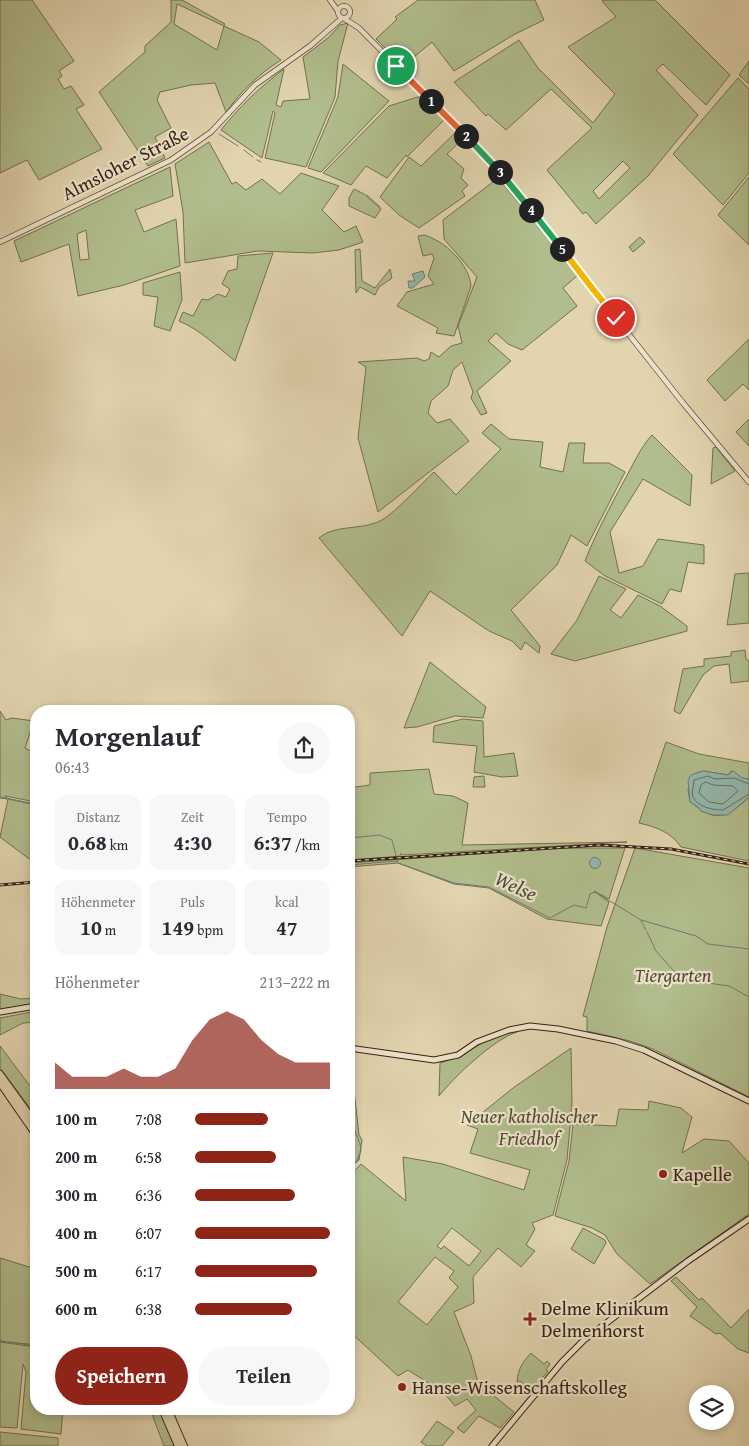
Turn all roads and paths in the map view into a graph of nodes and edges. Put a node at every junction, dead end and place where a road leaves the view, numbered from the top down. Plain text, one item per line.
1 (332, 0) edge
2 (343, 6) junction
3 (350, 15) junction
4 (341, 16) junction
5 (360, 28) junction
6 (0, 242) edge
7 (749, 482) edge
8 (30, 1007) edge
9 (0, 1012) edge
10 (355, 1049) edge
11 (0, 1074) edge
12 (0, 1083) edge
13 (749, 1101) edge
14 (30, 1116) edge
15 (30, 1126) edge
16 (749, 1219) edge
17 (165, 1415) edge
18 (171, 1415) edge
19 (178, 1446) edge
20 (184, 1446) edge
21 (492, 1446) edge

1 - 2 street
1 - 4 street
2 - 3 street
2 - 4 street
3 - 4 street
3 - 5 street
4 - 5 street
4 - 6 street, Almsloher Straße
5 - 7 street
8 - 9 main road
10 - 13 main road
11 - 14 highway
12 - 15 highway
16 - 21 main road
17 - 19 highway
18 - 20 highway

